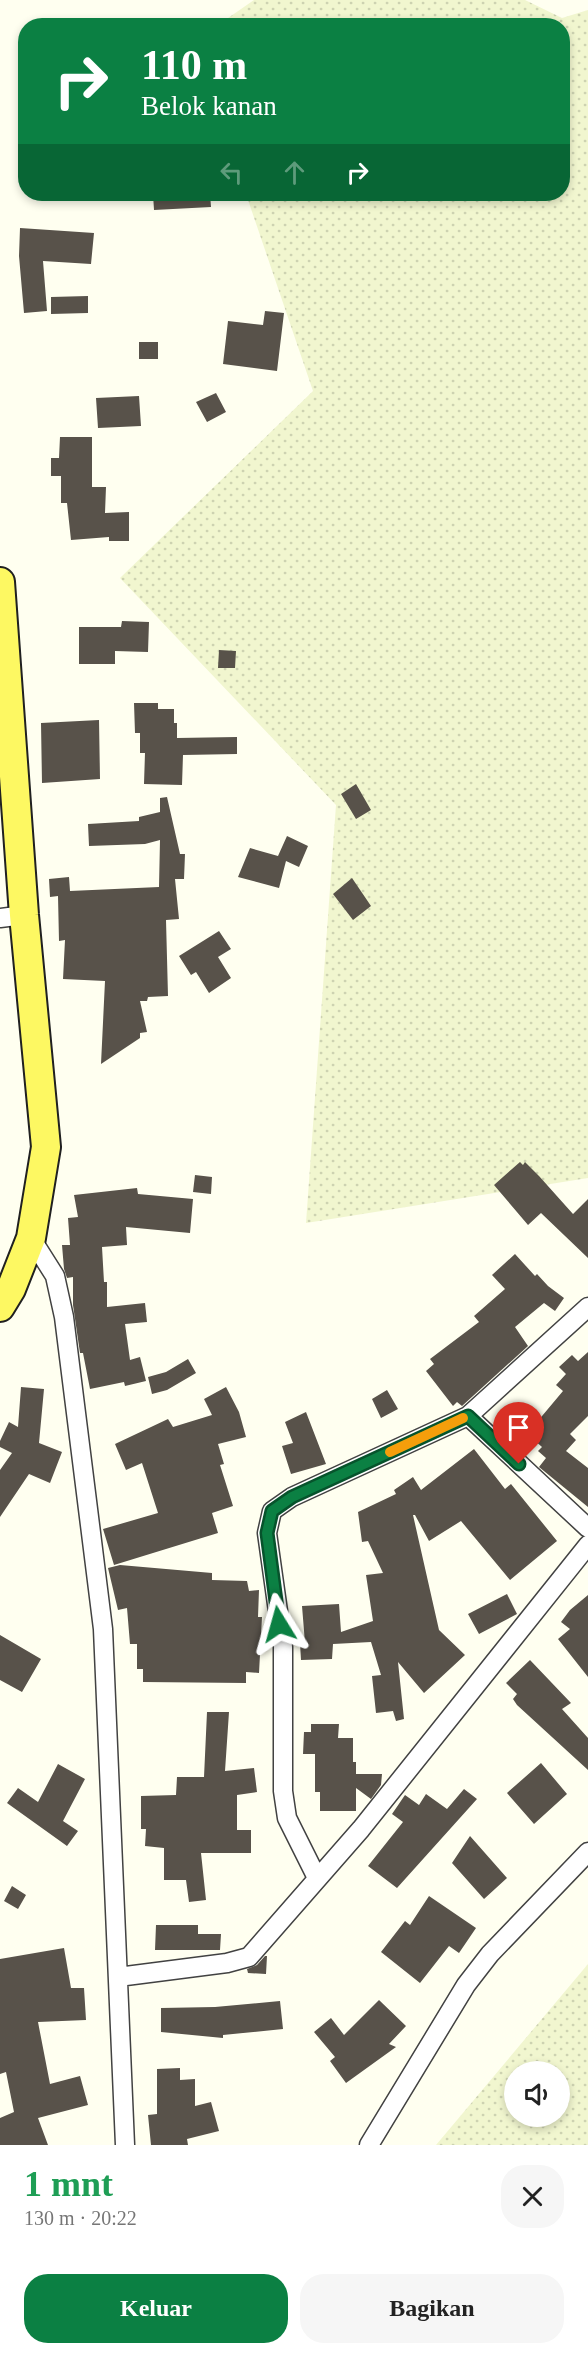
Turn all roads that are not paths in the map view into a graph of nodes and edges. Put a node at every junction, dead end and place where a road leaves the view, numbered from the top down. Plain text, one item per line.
1 (0, 582) edge
2 (2, 645) edge
3 (9, 823) edge
4 (12, 917) edge
5 (31, 1238) junction
6 (0, 1306) edge
7 (588, 1307) edge
8 (468, 1416) junction
9 (588, 1528) edge
10 (588, 1545) edge
11 (588, 1852) edge
12 (317, 1878) junction
13 (118, 1977) junction
14 (125, 2145) edge
15 (369, 2145) edge

1 - 2 main road
2 - 3 main road
3 - 4 main road
4 - 5 main road
5 - 6 main road
5 - 13 street
7 - 8 street
8 - 9 street
8 - 12 street
10 - 12 street
11 - 15 street
12 - 13 street
13 - 14 street

